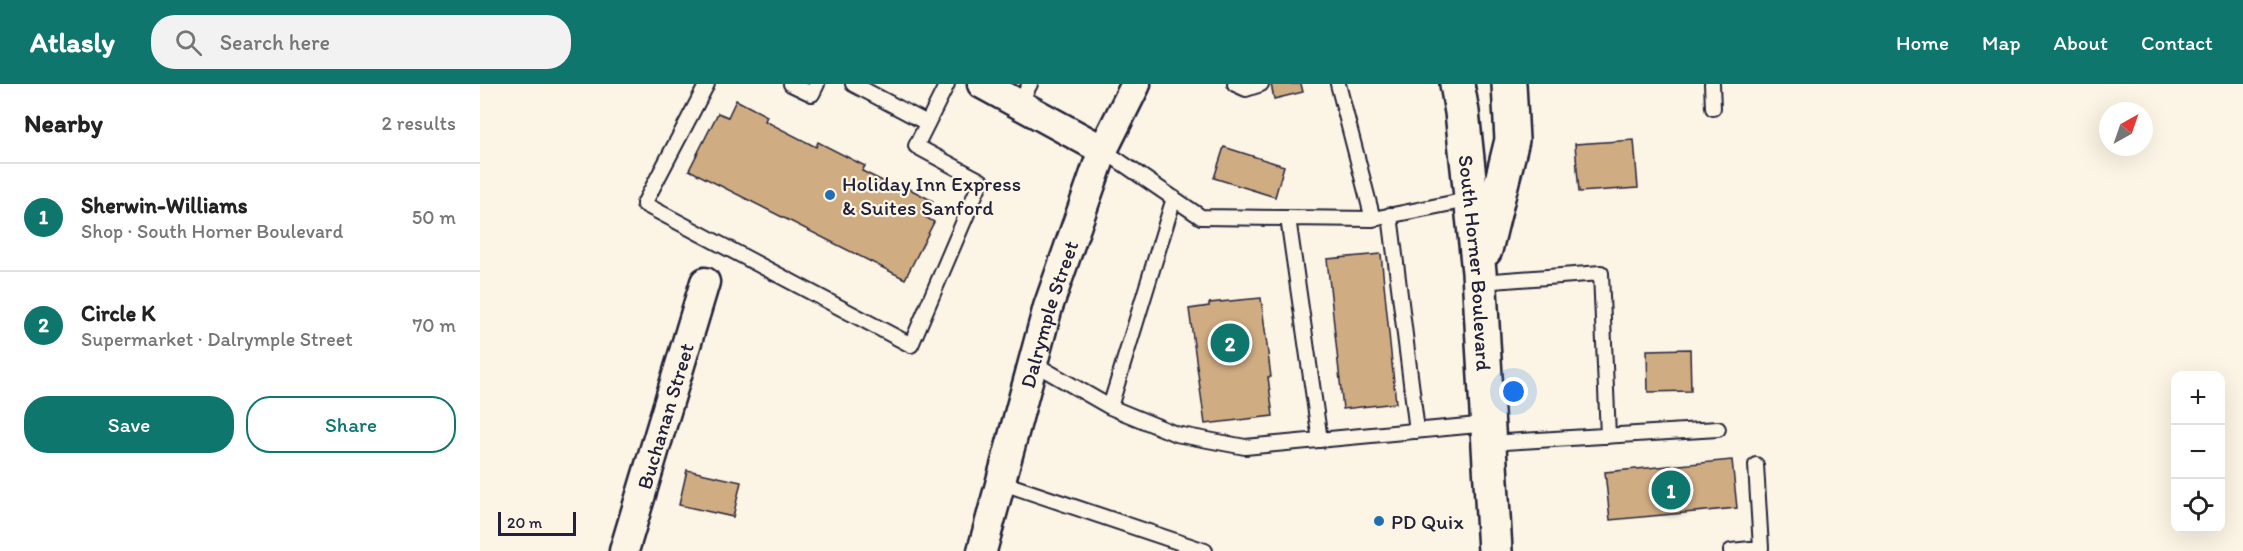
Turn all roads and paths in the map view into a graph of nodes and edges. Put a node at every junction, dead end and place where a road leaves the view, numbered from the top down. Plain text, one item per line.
1 (707, 84) edge
2 (791, 84) edge
3 (817, 84) edge
4 (853, 84) edge
5 (947, 84) edge
6 (982, 84) edge
7 (1136, 84) edge
8 (1235, 84) edge
9 (1261, 84) edge
10 (1338, 84) edge
11 (1457, 84) edge
12 (1509, 84) edge
13 (1712, 84) edge
14 (1025, 94) edge
15 (1713, 108) dead end
16 (927, 123) junction
17 (1103, 150) junction
18 (1174, 198) junction
19 (1472, 199) junction
20 (1390, 215) junction
21 (1288, 218) junction
22 (1373, 219) junction
23 (1479, 277) junction
24 (705, 282) dead end
25 (1033, 363) junction
26 (1110, 407) junction
27 (1718, 429) dead end
28 (1417, 431) junction
29 (1488, 434) junction
30 (1608, 436) junction
31 (1320, 440) junction
32 (1756, 465) dead end
33 (1000, 482) junction
34 (624, 551) edge
35 (982, 551) edge
36 (1205, 551) edge
37 (1495, 551) edge
38 (1731, 551) edge

1 - 16 lane
2 - 3 lane
4 - 16 lane
5 - 16 lane
6 - 14 street
7 - 17 street, Dalrymple Street
8 - 9 lane
10 - 22 lane
11 - 19 main road, South Horner Boulevard
12 - 23 main road
13 - 15 lane
14 - 17 street
17 - 18 lane
17 - 25 street, Dalrymple Street
18 - 21 lane
18 - 26 lane
19 - 20 lane
19 - 23 main road, South Horner Boulevard
20 - 22 lane
20 - 28 lane
21 - 22 lane
21 - 31 lane
23 - 29 main road, South Horner Boulevard
23 - 30 lane
24 - 34 street, Buchanan Street
25 - 26 lane
25 - 33 street, Dalrymple Street
26 - 31 lane
27 - 30 lane
28 - 29 lane
28 - 31 lane
29 - 30 lane
29 - 37 main road, South Horner Boulevard
32 - 38 lane
33 - 35 street, Dalrymple Street
33 - 36 lane

